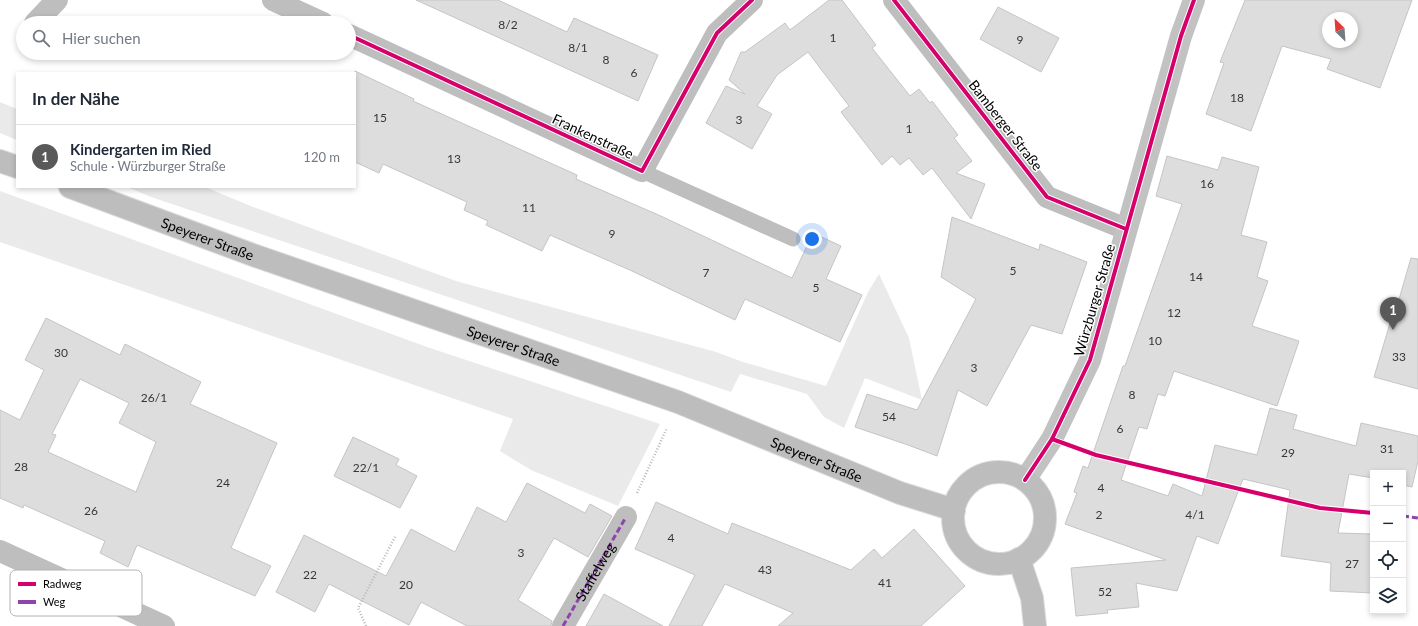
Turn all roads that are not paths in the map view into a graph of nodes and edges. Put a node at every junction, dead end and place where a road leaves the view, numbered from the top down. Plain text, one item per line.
1 (57, 0) edge
2 (273, 0) edge
3 (752, 0) edge
4 (894, 0) edge
5 (1194, 0) edge
6 (42, 16) edge
7 (308, 16) edge
8 (356, 38) edge
9 (0, 161) edge
10 (16, 167) edge
11 (642, 171) junction
12 (73, 188) edge
13 (1126, 229) junction
14 (793, 239) dead end
15 (1025, 480) junction
16 (954, 510) junction
17 (626, 517) road end
18 (0, 550) edge
19 (1019, 559) junction
20 (43, 570) edge
21 (142, 616) edge
22 (164, 626) edge
23 (563, 626) edge
24 (1035, 626) edge

1 - 6 street
2 - 7 street
3 - 11 street, Frankenstraße
4 - 13 street, Bamberger Straße
5 - 13 main road, Würzburger Straße
8 - 11 street, Frankenstraße
9 - 10 main road
11 - 14 lane, Frankenstraße
12 - 16 main road, Speyerer Straße
13 - 15 main road, Würzburger Straße
15 - 16 main road
15 - 19 main road
16 - 19 main road
17 - 23 street, Staffelweg
18 - 20 street
19 - 24 main road
21 - 22 street

